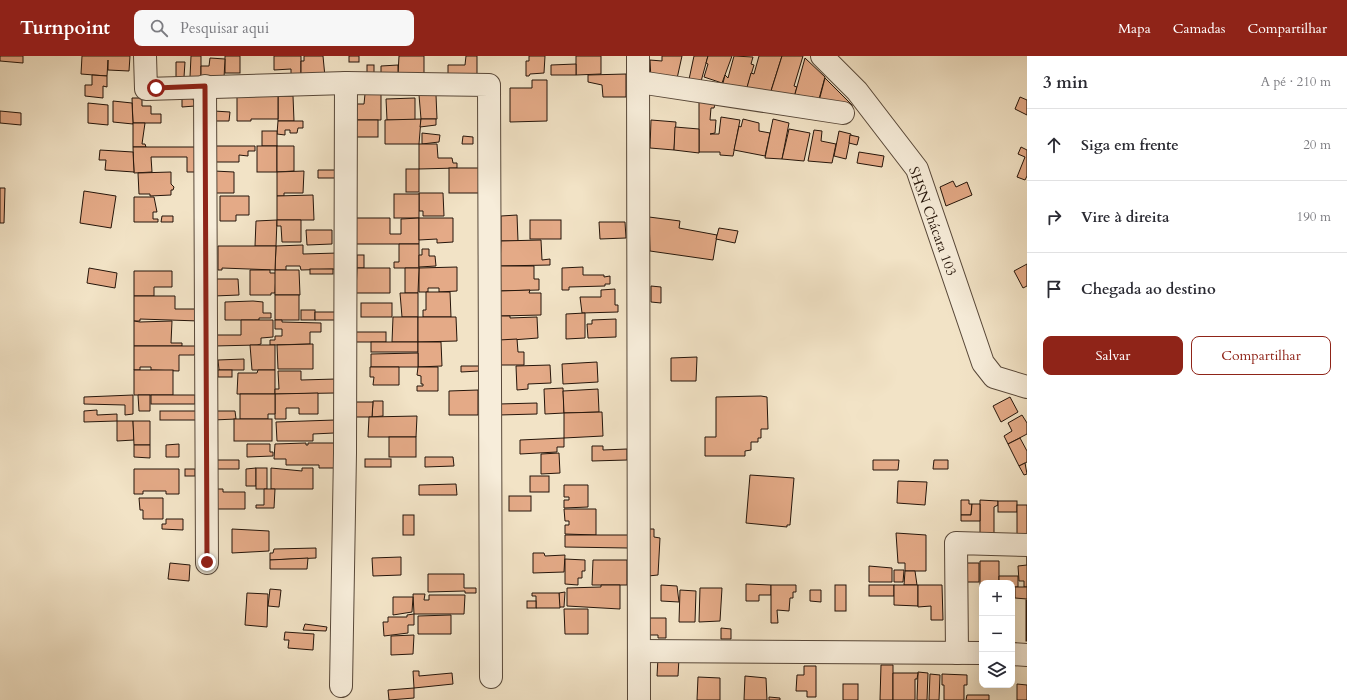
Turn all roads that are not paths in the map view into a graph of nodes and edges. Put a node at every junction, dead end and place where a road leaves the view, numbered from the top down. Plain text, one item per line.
1 (145, 56) edge
2 (638, 56) edge
3 (822, 56) edge
4 (639, 82) junction
5 (346, 83) junction
6 (205, 86) junction
7 (843, 113) dead end
8 (1027, 375) edge
9 (994, 377) junction
10 (1027, 387) edge
11 (1027, 545) edge
12 (207, 562) dead end
13 (640, 650) junction
14 (957, 653) junction
15 (979, 654) edge
16 (1015, 654) edge
17 (1027, 655) edge
18 (491, 677) dead end
19 (341, 686) dead end
20 (639, 700) edge

1 - 6 street
2 - 4 street
3 - 9 street, SHSN Chácara 103
4 - 7 street
4 - 13 street
5 - 6 street
5 - 18 street
5 - 19 street
6 - 12 street
8 - 9 street
9 - 10 street
11 - 14 street
13 - 14 street
13 - 20 street
14 - 15 street
16 - 17 street

